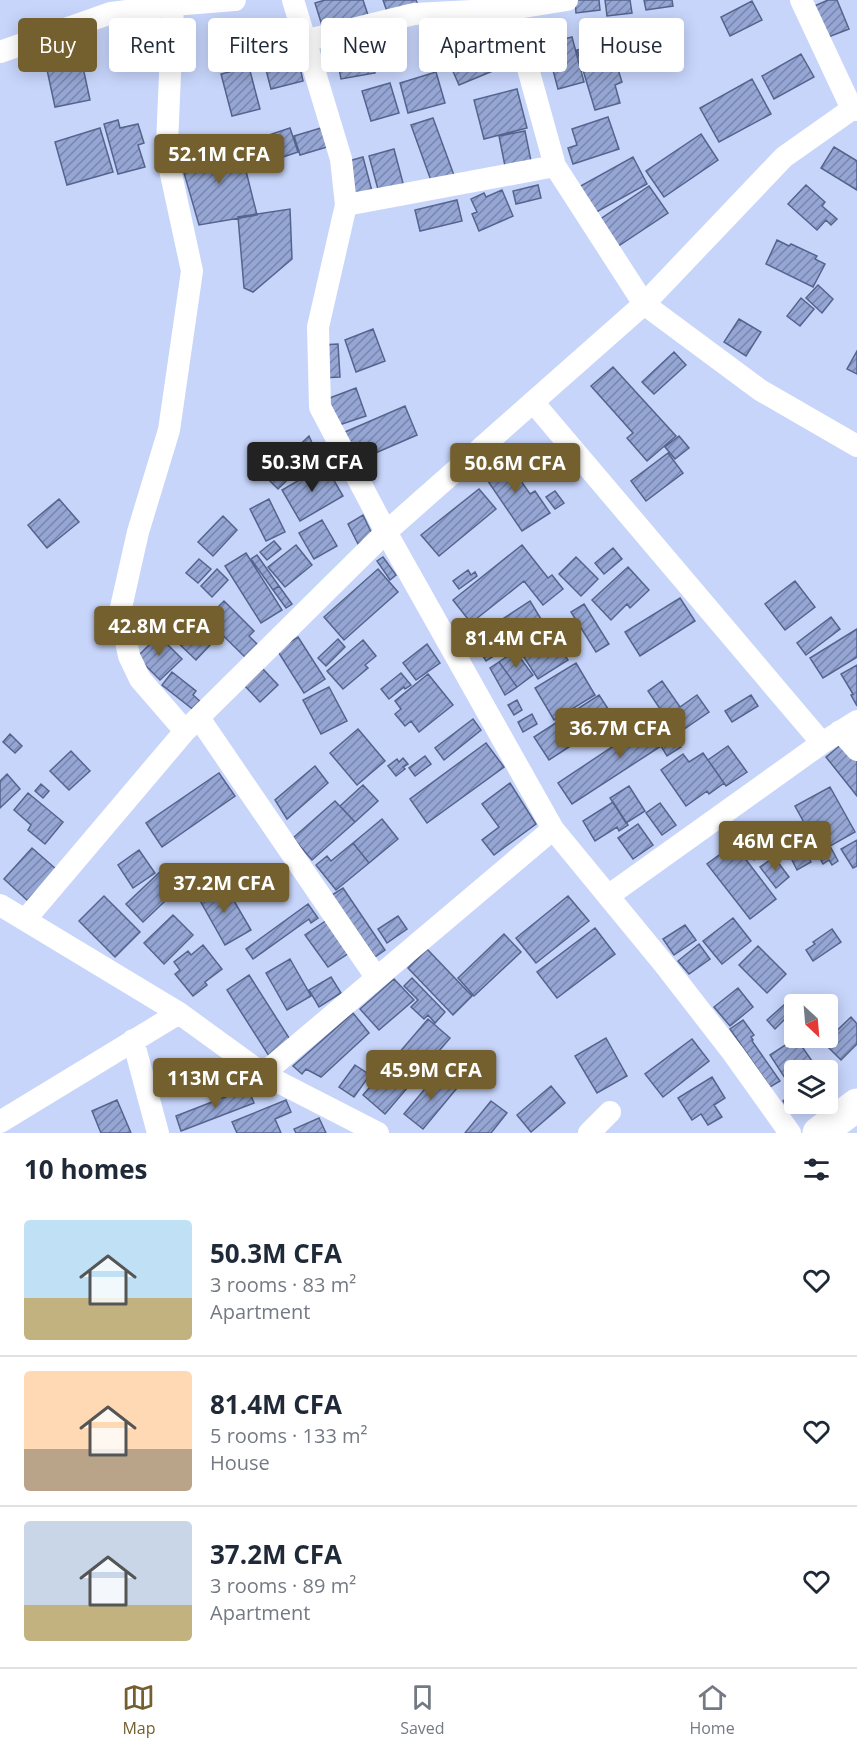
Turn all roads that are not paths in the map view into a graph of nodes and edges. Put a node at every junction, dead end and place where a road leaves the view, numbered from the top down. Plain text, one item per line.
1 (235, 0) edge
2 (292, 0) edge
3 (567, 0) edge
4 (801, 0) edge
5 (510, 4) edge
6 (173, 5) junction
7 (108, 7) edge
8 (297, 18) edge
9 (309, 40) edge
10 (0, 52) edge
11 (309, 57) edge
12 (855, 110) edge
13 (555, 166) junction
14 (346, 205) junction
15 (645, 304) junction
16 (533, 402) junction
17 (857, 446) edge
18 (386, 532) junction
19 (192, 724) junction
20 (840, 732) edge
21 (857, 750) edge
22 (553, 829) junction
23 (608, 896) junction
24 (0, 905) edge
25 (25, 920) junction
26 (376, 978) junction
27 (179, 1012) junction
28 (133, 1040) junction
29 (263, 1074) junction
30 (857, 1105) edge
31 (610, 1112) dead end
32 (0, 1122) edge
33 (158, 1133) edge
34 (378, 1133) edge
35 (589, 1133) edge
36 (789, 1133) edge
37 (819, 1133) edge

1 - 6 street
2 - 8 street
3 - 5 street
4 - 12 street
5 - 9 street
5 - 13 street
6 - 7 street
6 - 19 street
7 - 10 street
11 - 14 street
12 - 15 street
13 - 14 street
13 - 15 street
14 - 18 street
15 - 16 street
15 - 17 street
16 - 18 street
16 - 20 street
18 - 19 street
18 - 22 street
19 - 25 street
19 - 26 street
20 - 21 street
20 - 23 street
22 - 23 street
22 - 26 street
23 - 36 street
24 - 25 street
25 - 27 street
26 - 29 street
27 - 28 street
27 - 29 street
28 - 32 street
28 - 33 street
29 - 34 street
30 - 37 street
31 - 35 street

